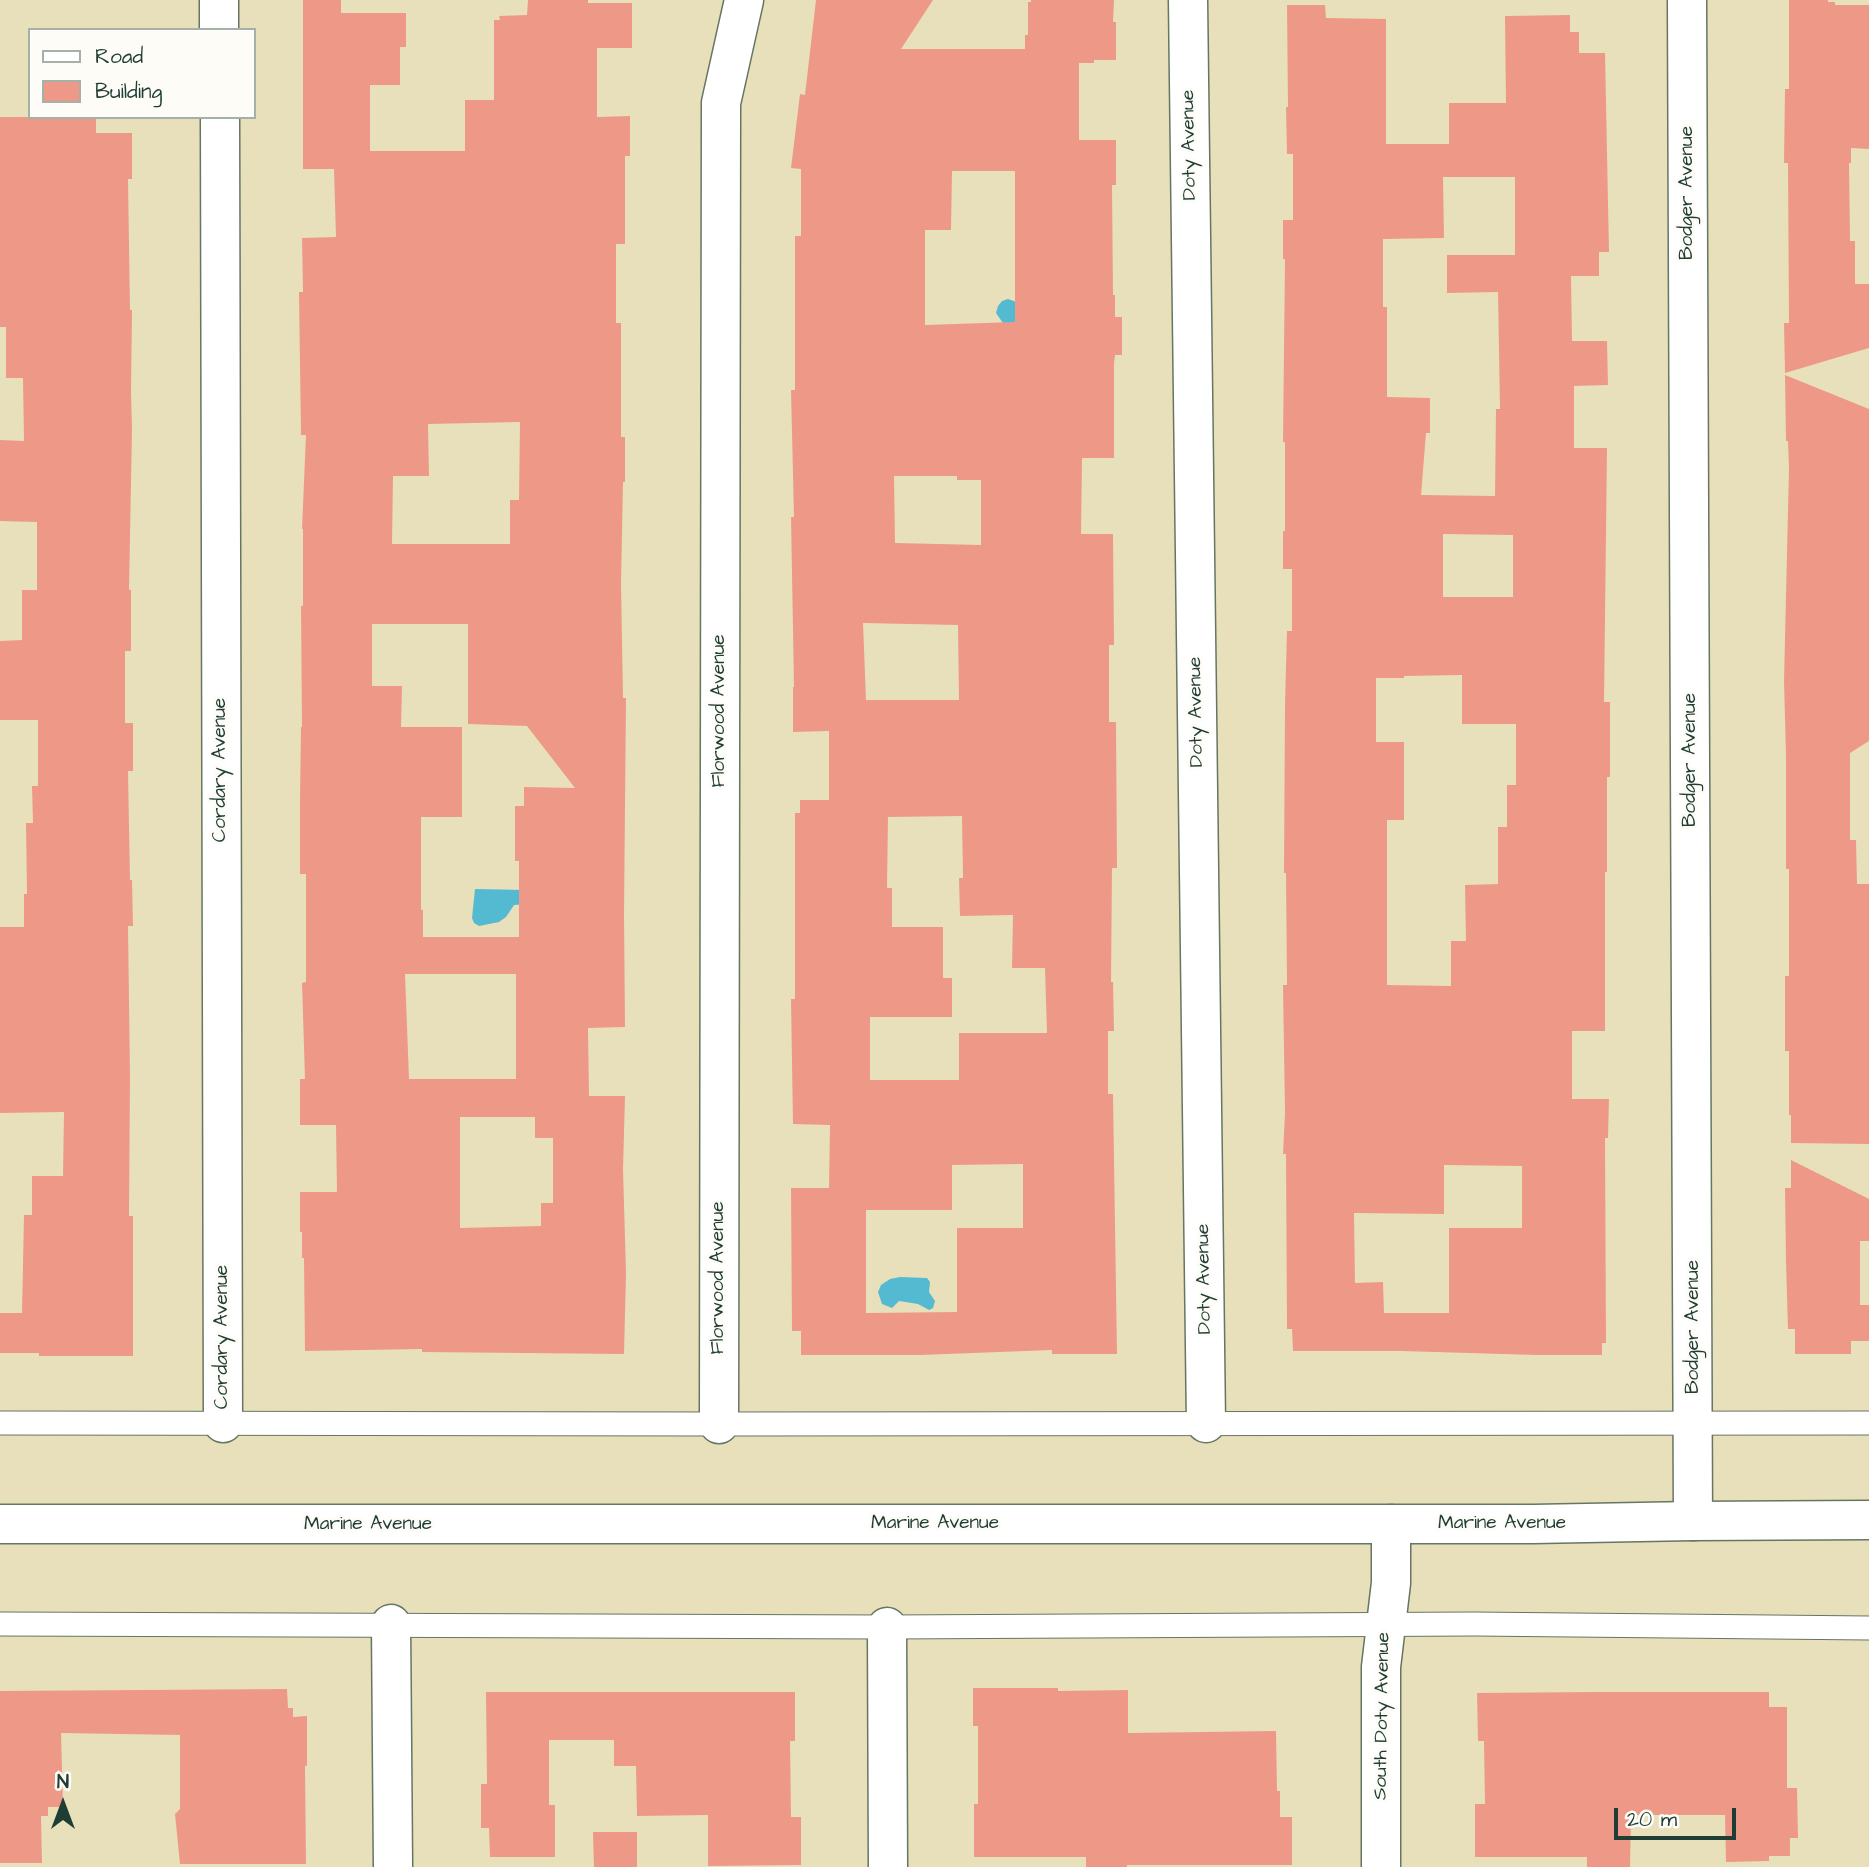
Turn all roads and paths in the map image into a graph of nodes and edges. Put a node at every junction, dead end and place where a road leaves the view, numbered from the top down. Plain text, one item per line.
1 (219, 0) edge
2 (744, 0) edge
3 (1188, 0) edge
4 (1687, 0) edge
5 (219, 28) edge
6 (220, 119) edge
7 (0, 1423) edge
8 (223, 1423) junction
9 (1206, 1423) junction
10 (1694, 1423) junction
11 (1869, 1423) edge
12 (719, 1424) junction
13 (1869, 1520) edge
14 (1693, 1521) junction
15 (0, 1524) edge
16 (1391, 1524) junction
17 (0, 1625) edge
18 (391, 1625) junction
19 (1385, 1625) junction
20 (887, 1627) junction
21 (1869, 1628) edge
22 (393, 1867) edge
23 (888, 1867) edge
24 (1381, 1867) edge

1 - 5 street
2 - 12 street, Florwood Avenue
3 - 9 street, Doty Avenue
4 - 10 street, Bodger Avenue
6 - 8 street, Cordary Avenue
7 - 8 lane
8 - 12 lane
9 - 10 lane
9 - 12 lane
10 - 11 lane
10 - 14 street, Bodger Avenue
13 - 14 street, Marine Avenue
14 - 16 street, Marine Avenue
15 - 16 street, Marine Avenue
16 - 19 street, South Doty Avenue
17 - 18 lane
18 - 20 lane
18 - 22 street
19 - 20 lane
19 - 21 lane
19 - 24 street, South Doty Avenue
20 - 23 street

